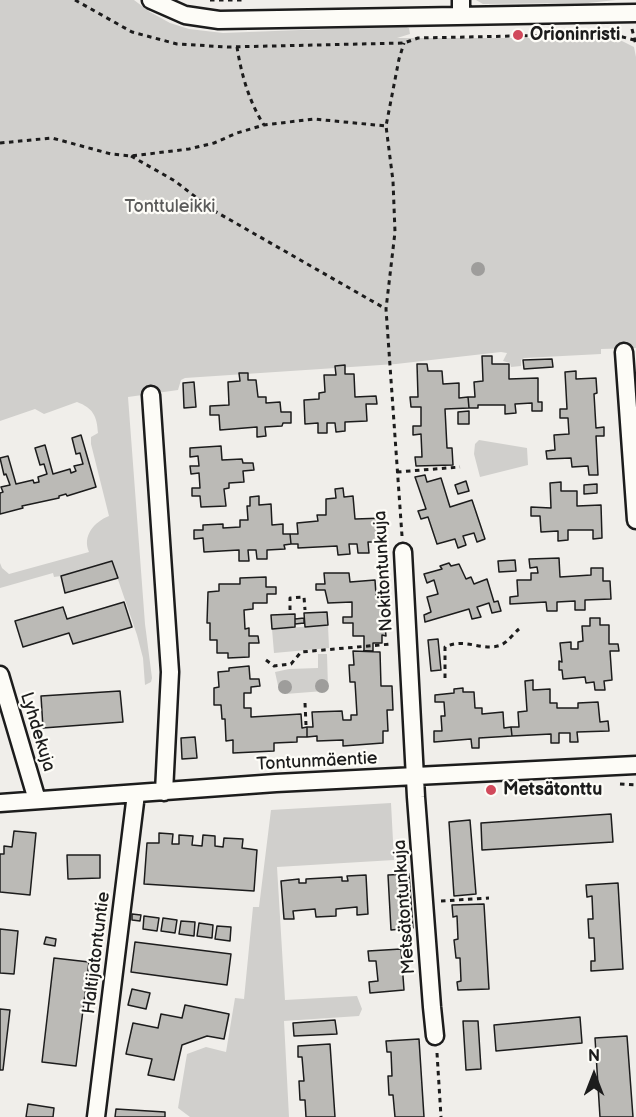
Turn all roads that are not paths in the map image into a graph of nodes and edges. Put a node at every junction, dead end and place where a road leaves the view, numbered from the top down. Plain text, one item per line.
1 (150, 0) edge
2 (461, 8) edge
3 (636, 14) edge
4 (624, 352) dead end
5 (151, 395) dead end
6 (636, 520) edge
7 (403, 552) road end
8 (0, 675) edge
9 (636, 765) edge
10 (415, 775) junction
11 (164, 792) junction
12 (136, 794) junction
13 (38, 800) junction
14 (0, 803) edge
15 (435, 1036) road end
16 (96, 1117) edge

1 - 2 street
2 - 3 street
4 - 6 street
5 - 11 street
7 - 10 street, Nokitontunkuja
8 - 13 street, Lyhdekuja
9 - 10 street, Tontunmäentie
10 - 11 street, Tontunmäentie
10 - 15 street, Metsätontunkuja
11 - 12 street, Tontunmäentie
12 - 13 street, Tontunmäentie
12 - 16 street, Haltijatontuntie
13 - 14 street, Tontunmäentie

